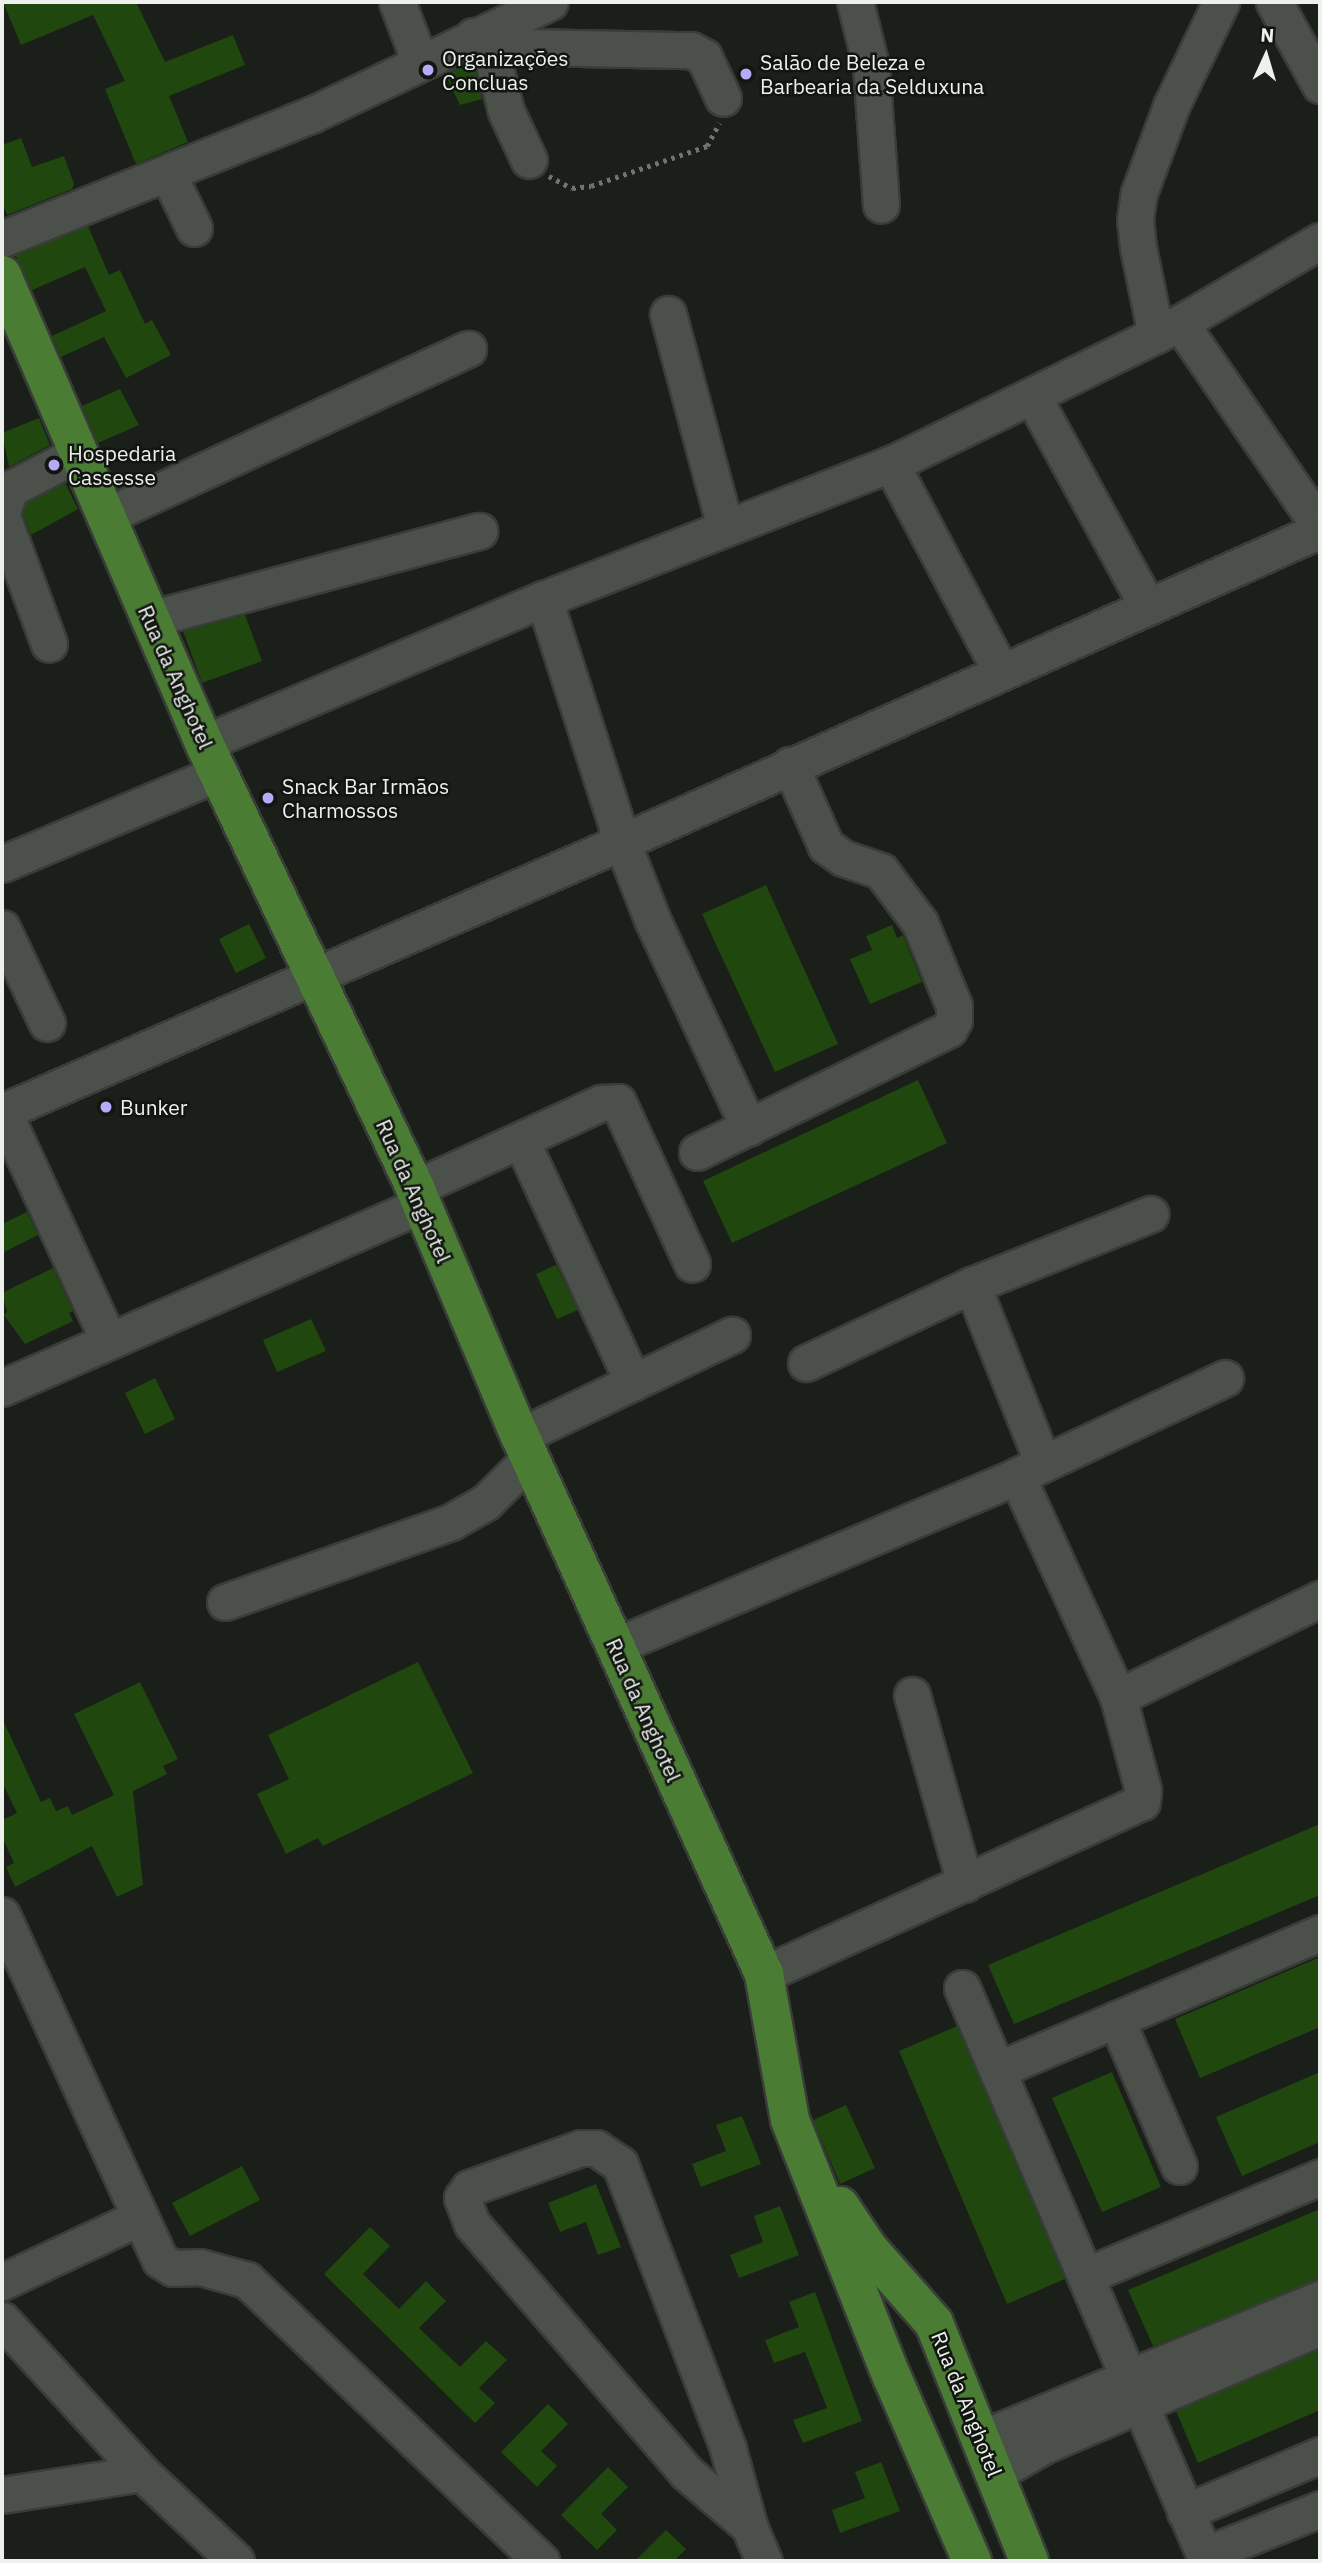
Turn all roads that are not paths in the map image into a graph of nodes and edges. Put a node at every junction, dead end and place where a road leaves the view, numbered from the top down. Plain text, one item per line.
1 (397, 2) edge
2 (550, 2) edge
3 (855, 2) edge
4 (1221, 2) edge
5 (1275, 2) edge
6 (496, 24) edge
7 (419, 62) junction
8 (1318, 72) edge
9 (723, 98) road end
10 (529, 160) dead end
11 (168, 174) junction
12 (881, 205) dead end
13 (194, 228) dead end
14 (2, 239) edge
15 (1320, 241) edge
16 (2, 275) edge
17 (668, 314) dead end
18 (1168, 329) junction
19 (468, 349) dead end
20 (1032, 397) junction
21 (79, 453) junction
22 (891, 464) junction
23 (2, 514) edge
24 (106, 516) junction
25 (725, 526) junction
26 (1320, 528) edge
27 (479, 531) dead end
28 (544, 599) junction
29 (1147, 605) junction
30 (150, 619) junction
31 (49, 644) dead end
32 (1000, 670) junction
33 (211, 758) junction
34 (790, 765) junction
35 (622, 842) junction
36 (2, 864) edge
37 (2, 928) edge
38 (316, 974) junction
39 (47, 1023) dead end
40 (3, 1111) edge
41 (749, 1128) junction
42 (521, 1140) junction
43 (696, 1152) dead end
44 (418, 1197) junction
45 (1150, 1214) dead end
46 (692, 1264) dead end
47 (972, 1285) junction
48 (732, 1335) dead end
49 (108, 1339) junction
50 (806, 1363) dead end
51 (1225, 1378) dead end
52 (633, 1382) junction
53 (2, 1388) edge
54 (525, 1447) junction
55 (1030, 1470) junction
56 (1320, 1599) edge
57 (225, 1602) dead end
58 (615, 1646) junction
59 (912, 1695) dead end
60 (1118, 1697) junction
61 (965, 1884) junction
62 (2, 1915) edge
63 (1320, 1933) edge
64 (764, 1974) junction
65 (962, 1988) dead end
66 (1116, 2019) junction
67 (997, 2070) junction
68 (790, 2120) junction
69 (1180, 2166) dead end
70 (1320, 2176) edge
71 (138, 2218) junction
72 (1085, 2276) junction
73 (2, 2282) edge
74 (1320, 2299) edge
75 (2, 2320) edge
76 (1320, 2327) edge
77 (1134, 2391) junction
78 (982, 2438) junction
79 (728, 2449) junction
80 (1320, 2455) edge
81 (142, 2473) junction
82 (687, 2473) junction
83 (996, 2473) junction
84 (2, 2495) edge
85 (1320, 2509) edge
86 (1185, 2512) junction
87 (749, 2526) junction
88 (1205, 2558) edge
89 (236, 2561) edge
90 (541, 2561) edge
91 (764, 2561) edge
92 (972, 2561) edge
93 (1029, 2561) edge

1 - 7 street
2 - 6 street
3 - 12 street
4 - 18 street
5 - 8 street
6 - 7 street
6 - 9 street
6 - 10 street
7 - 11 street
11 - 13 street
11 - 14 street
15 - 18 street
16 - 21 main road, Rua da Anghotel
17 - 25 street
18 - 20 street
18 - 26 street
19 - 24 street
20 - 22 street
20 - 29 street
21 - 23 street
21 - 24 main road, Rua da Anghotel
22 - 25 street
22 - 32 street
23 - 31 street
24 - 30 main road, Rua da Anghotel
25 - 28 street
26 - 29 street
27 - 30 street
28 - 33 street
28 - 35 street
29 - 32 street
30 - 33 main road, Rua da Anghotel
32 - 34 street
33 - 36 street
33 - 38 main road, Rua da Anghotel
34 - 35 street
34 - 41 street
35 - 38 street
35 - 41 street
37 - 39 street
38 - 40 street
38 - 44 main road, Rua da Anghotel
40 - 49 street
41 - 43 street
42 - 44 street
42 - 46 street
42 - 52 street
44 - 49 street
44 - 54 main road, Rua da Anghotel
45 - 47 street
47 - 50 street
47 - 55 street
48 - 52 street
49 - 53 street
51 - 55 street
52 - 54 street
54 - 57 street
54 - 58 main road, Rua da Anghotel
55 - 58 street
55 - 60 street
56 - 60 street
58 - 64 main road, Rua da Anghotel
59 - 61 street
60 - 61 street
61 - 64 street
62 - 71 street
63 - 66 street
64 - 68 main road, Rua da Anghotel
65 - 67 street
66 - 67 street
66 - 69 street
67 - 72 street
68 - 78 main road, Rua da Anghotel
68 - 92 main road, Rua da Anghotel
70 - 72 street
71 - 73 street
71 - 90 street
72 - 77 street
74 - 77 street
75 - 81 street
76 - 77 street
77 - 78 street
77 - 83 street
77 - 86 street
78 - 83 main road, Rua da Anghotel
79 - 82 street
79 - 82 street
79 - 87 street
80 - 86 street
81 - 84 street
81 - 89 street
82 - 87 street
83 - 93 main road, Rua da Anghotel
85 - 88 street
86 - 88 street
87 - 91 street

